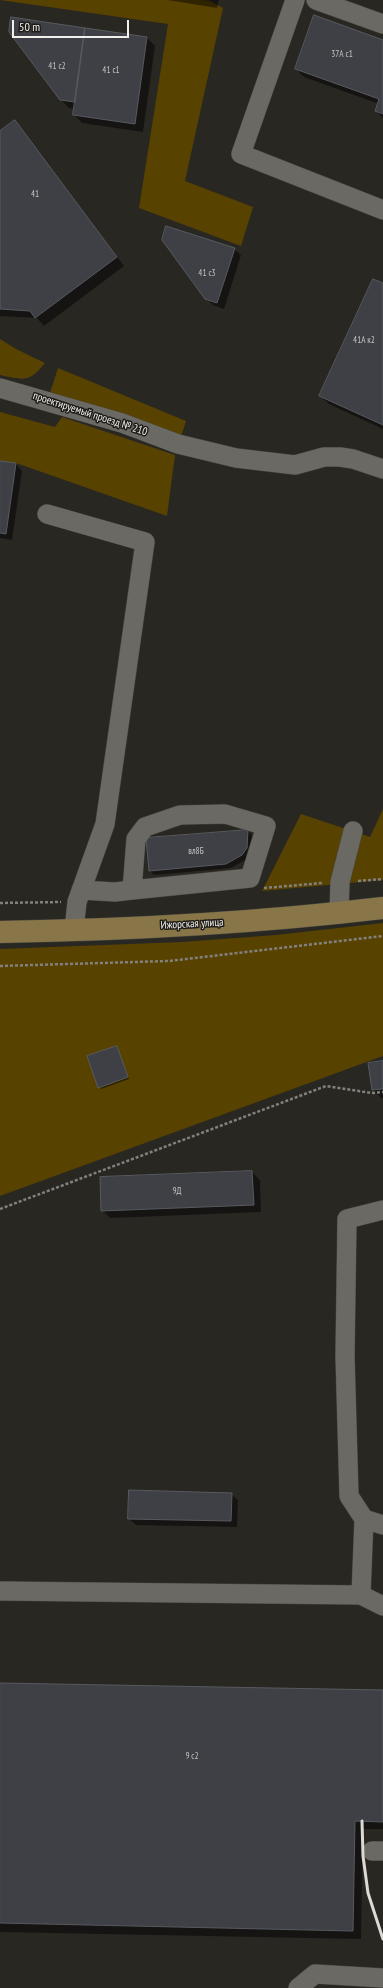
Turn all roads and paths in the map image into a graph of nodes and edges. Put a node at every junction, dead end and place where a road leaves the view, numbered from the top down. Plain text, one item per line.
1 (296, 0) edge
2 (316, 0) edge
3 (383, 24) edge
4 (383, 210) edge
5 (0, 388) edge
6 (383, 469) edge
7 (47, 514) dead end
8 (353, 831) dead end
9 (81, 890) junction
10 (132, 890) junction
11 (383, 908) edge
12 (339, 913) junction
13 (74, 930) junction
14 (0, 932) edge
15 (383, 936) edge
16 (0, 966) edge
17 (383, 1092) edge
18 (0, 1209) edge
19 (383, 1210) edge
20 (364, 1519) junction
21 (383, 1525) edge
22 (0, 1591) edge
23 (361, 1595) junction
24 (383, 1606) edge
25 (383, 1978) edge
26 (298, 1988) edge

1 - 4 street
2 - 3 street
5 - 6 street, проектируемый проезд № 210
7 - 9 street
8 - 12 street
9 - 10 street
9 - 13 street
10 - 10 street
11 - 12 main road, Ижорская улица
12 - 13 main road, Ижорская улица
13 - 14 main road, Ижорская улица
15 - 16 path
17 - 18 path
19 - 20 street
20 - 21 street
20 - 23 street
22 - 23 street
23 - 24 street
25 - 26 street

